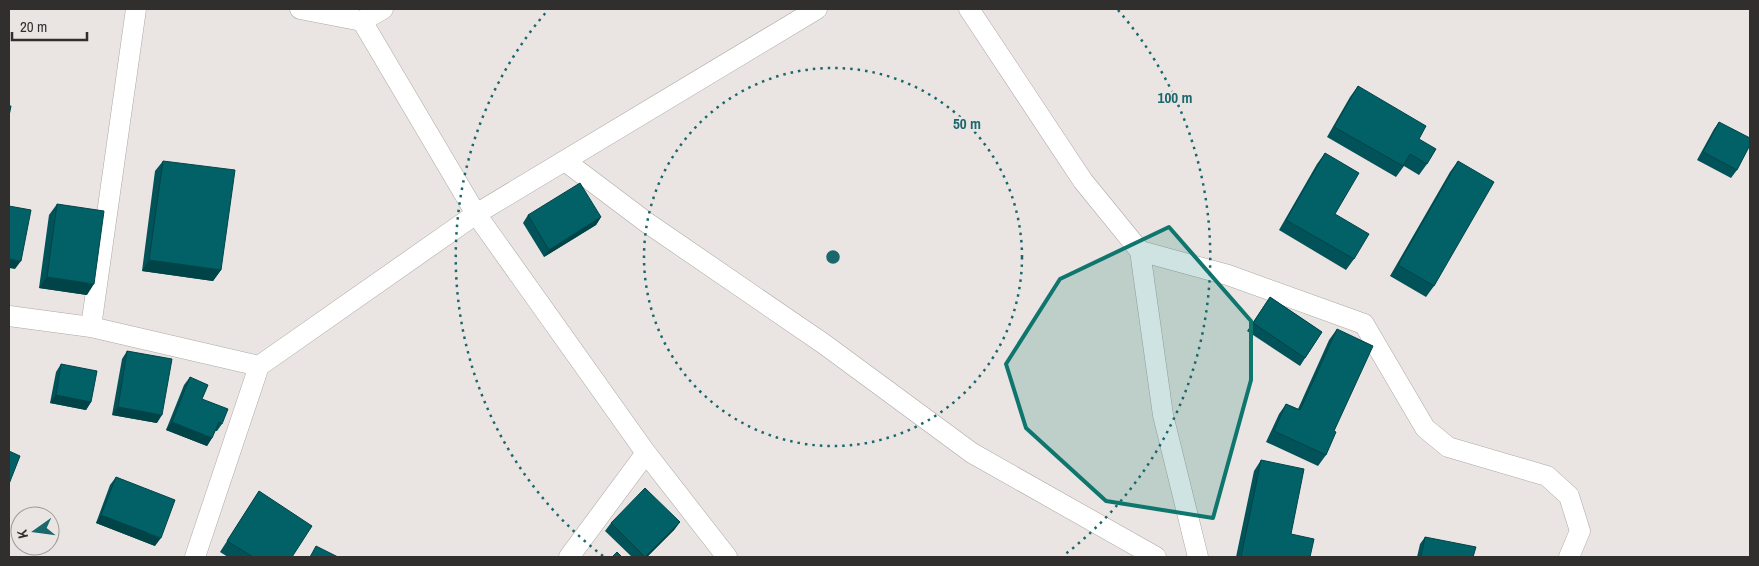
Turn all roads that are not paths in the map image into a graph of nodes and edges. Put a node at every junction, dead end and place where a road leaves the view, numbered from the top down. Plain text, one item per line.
1 (136, 9) edge
2 (300, 9) edge
3 (383, 9) edge
4 (816, 9) edge
5 (969, 9) edge
6 (362, 21) junction
7 (565, 161) junction
8 (476, 214) junction
9 (1140, 251) junction
10 (9, 316) edge
11 (91, 327) junction
12 (259, 366) junction
13 (646, 454) junction
14 (195, 557) edge
15 (569, 557) edge
16 (727, 557) edge
17 (1156, 557) edge
18 (1198, 557) edge
19 (1569, 557) edge

1 - 11 street
2 - 6 street
3 - 6 street
4 - 7 street
5 - 9 street
6 - 8 street
7 - 8 street
7 - 17 street
8 - 12 street
8 - 13 street
9 - 18 street
9 - 19 street
10 - 11 street
11 - 12 street
12 - 14 street
13 - 15 street
13 - 16 street

